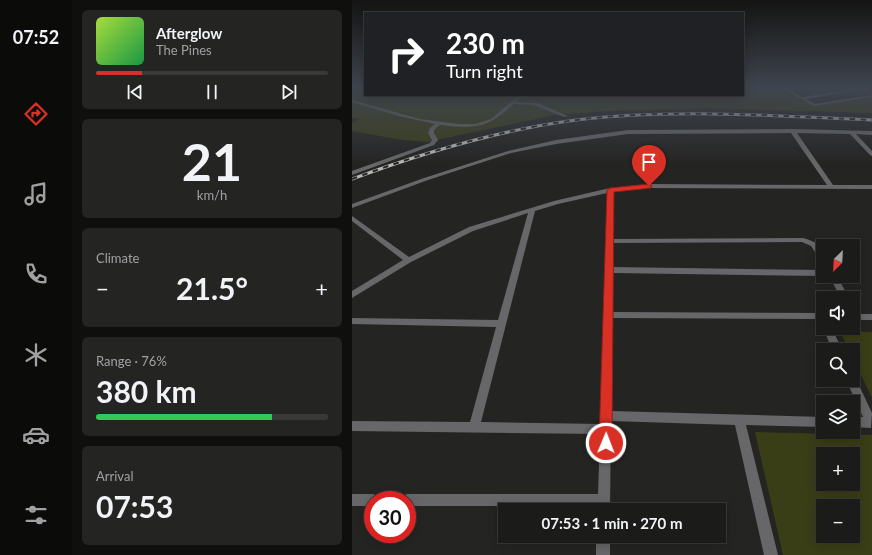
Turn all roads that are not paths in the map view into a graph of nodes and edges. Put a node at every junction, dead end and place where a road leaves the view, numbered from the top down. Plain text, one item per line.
1 (395, 114) edge
2 (500, 114) edge
3 (560, 114) edge
4 (566, 116) dead end
5 (440, 123) junction
6 (793, 131) junction
7 (851, 132) junction
8 (872, 132) edge
9 (872, 154) edge
10 (352, 173) edge
11 (831, 187) junction
12 (872, 187) edge
13 (610, 190) junction
14 (352, 206) edge
15 (532, 209) junction
16 (352, 218) edge
17 (610, 241) junction
18 (816, 247) edge
19 (408, 260) junction
20 (610, 270) junction
21 (816, 273) edge
22 (352, 295) edge
23 (608, 315) junction
24 (860, 316) edge
25 (872, 317) edge
26 (816, 318) edge
27 (352, 322) edge
28 (502, 324) junction
29 (854, 387) edge
30 (606, 416) junction
31 (739, 419) junction
32 (816, 422) edge
33 (860, 422) edge
34 (871, 423) edge
35 (352, 426) edge
36 (474, 428) junction
37 (606, 429) junction
38 (352, 500) edge
39 (364, 500) edge
40 (416, 500) edge
41 (525, 503) edge
42 (604, 503) edge
43 (603, 543) edge
44 (603, 555) edge
45 (771, 555) edge

1 - 5 street
2 - 5 street
3 - 4 street
5 - 10 street
6 - 7 street
6 - 11 street
6 - 14 street
7 - 8 street
7 - 9 street
11 - 12 street
11 - 13 street
13 - 15 street
13 - 17 street
15 - 19 street
15 - 28 street
16 - 19 street
17 - 18 street
17 - 20 street
19 - 22 street
20 - 21 street
20 - 23 street
23 - 26 street
23 - 30 street
24 - 25 street
27 - 28 street
28 - 36 street
29 - 34 street
30 - 31 street
30 - 37 street
31 - 32 street
31 - 45 street
33 - 34 street
35 - 36 street
36 - 37 street
37 - 42 street
38 - 39 street
40 - 41 street
43 - 44 street

